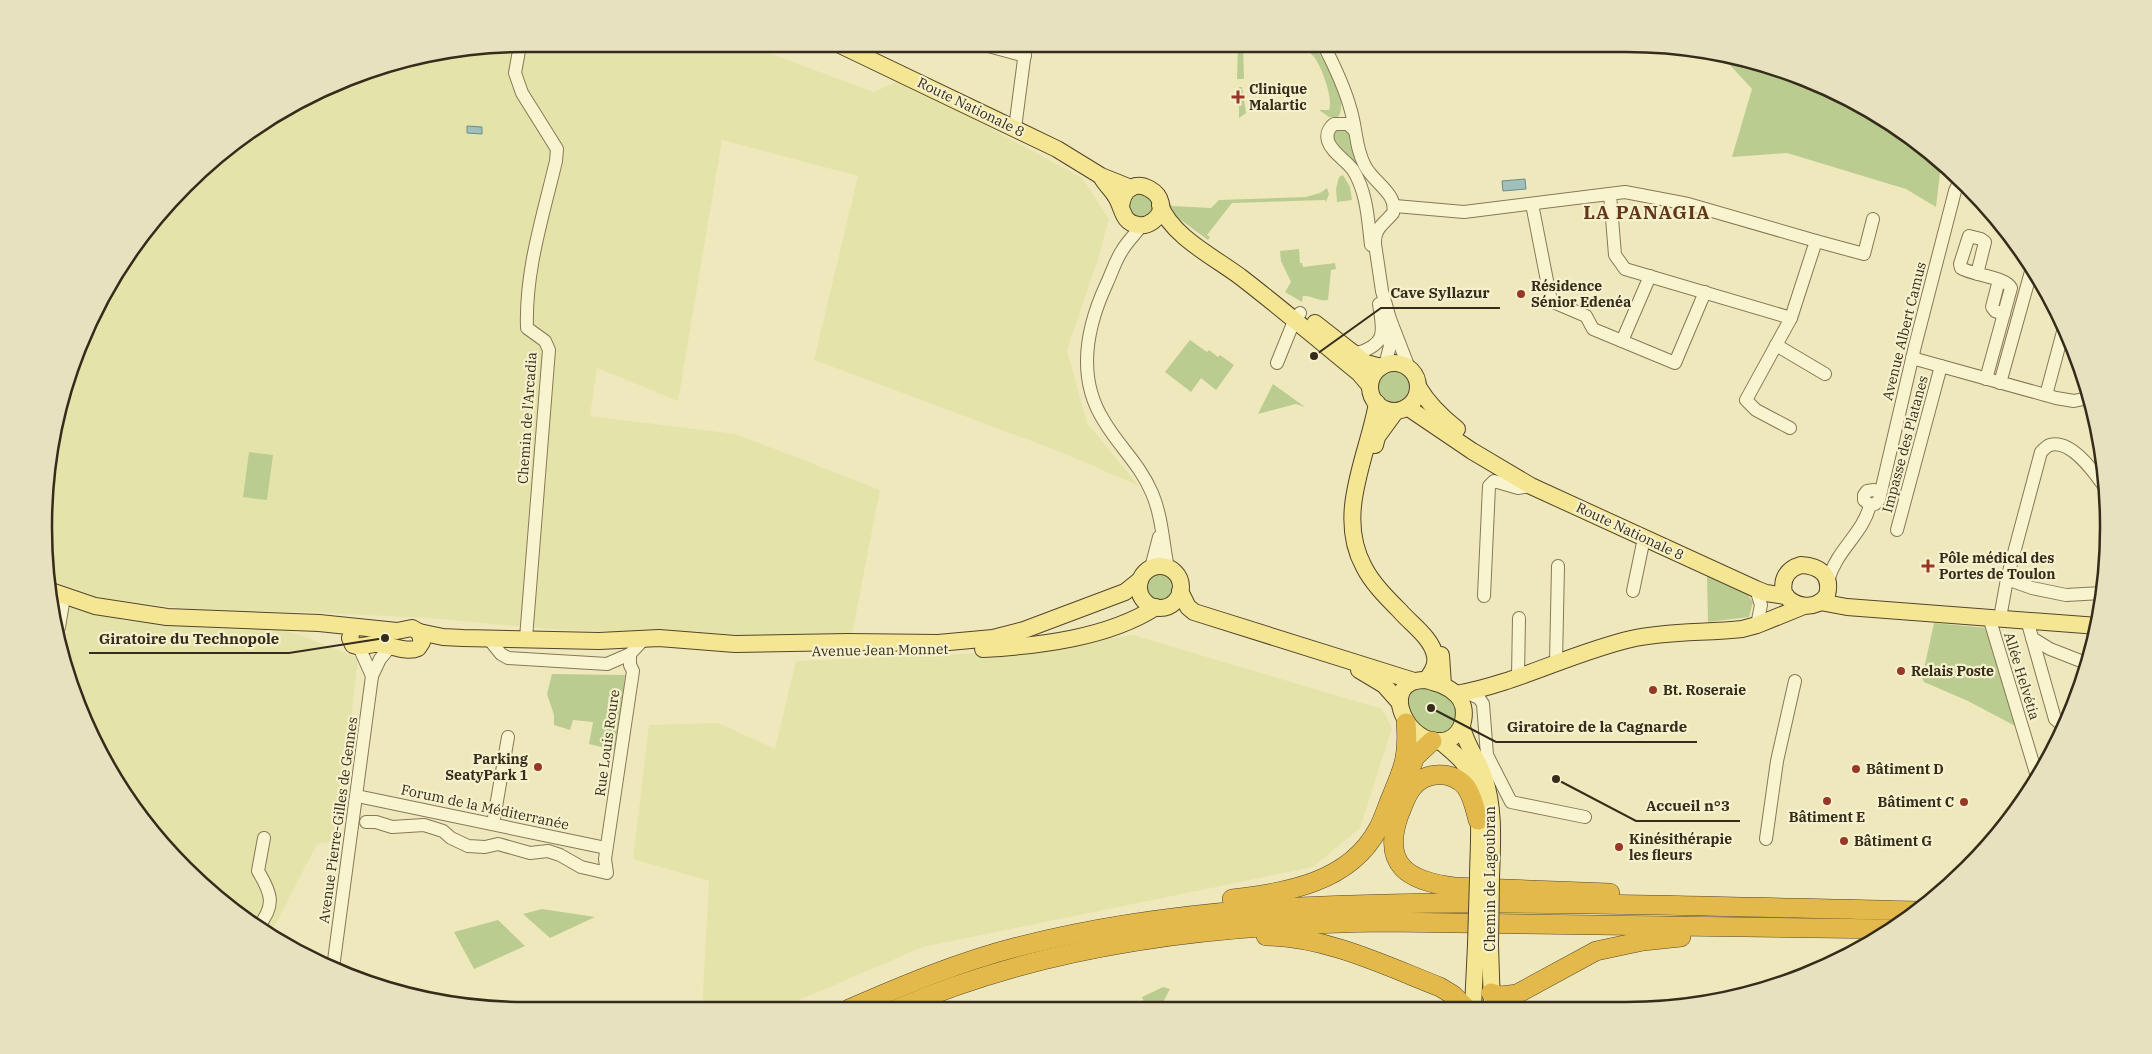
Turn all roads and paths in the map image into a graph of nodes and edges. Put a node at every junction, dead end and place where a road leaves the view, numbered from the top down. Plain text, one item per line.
1 (855, 52) edge
2 (1026, 52) edge
3 (1327, 52) edge
4 (519, 53) edge
5 (1347, 99) junction
6 (1341, 123) junction
7 (1015, 128) junction
8 (1354, 130) junction
9 (1101, 176) junction
10 (1132, 188) junction
11 (1958, 188) edge
12 (1610, 194) junction
13 (1532, 204) junction
14 (1160, 205) junction
15 (1395, 206) junction
16 (1123, 213) junction
17 (1367, 213) junction
18 (1873, 218) dead end
19 (1385, 220) junction
20 (1145, 225) junction
21 (1189, 240) junction
22 (1816, 241) junction
23 (1123, 248) junction
24 (1977, 274) dead end
25 (1650, 276) junction
26 (2029, 278) edge
27 (1705, 292) junction
28 (1379, 304) junction
29 (1297, 316) junction
30 (1791, 318) junction
31 (2061, 340) edge
32 (1622, 341) junction
33 (1776, 345) junction
34 (1347, 348) junction
35 (1912, 358) junction
36 (1277, 363) dead end
37 (1383, 366) junction
38 (1941, 366) junction
39 (1409, 368) junction
40 (1825, 374) dead end
41 (1986, 379) junction
42 (2000, 383) junction
43 (1370, 386) junction
44 (1418, 388) junction
45 (2046, 395) junction
46 (2081, 399) edge
47 (1377, 403) junction
48 (1402, 409) junction
49 (1790, 428) dead end
50 (1505, 472) junction
51 (2096, 475) edge
52 (1531, 486) junction
53 (1897, 530) dead end
54 (1161, 532) junction
55 (1644, 538) junction
56 (1836, 559) junction
57 (1558, 566) dead end
58 (1168, 568) junction
59 (1817, 568) junction
60 (1146, 574) junction
61 (2007, 579) junction
62 (1756, 589) junction
63 (1633, 590) dead end
64 (1785, 590) junction
65 (1180, 591) junction
66 (1826, 591) junction
67 (2094, 593) edge
68 (58, 594) edge
69 (64, 596) junction
70 (1484, 596) dead end
71 (1804, 606) junction
72 (1160, 607) junction
73 (61, 614) edge
74 (1207, 617) junction
75 (1994, 617) junction
76 (1519, 618) dead end
77 (2028, 620) junction
78 (1764, 622) junction
79 (2089, 625) edge
80 (355, 638) junction
81 (488, 638) junction
82 (526, 638) junction
83 (2032, 638) junction
84 (420, 639) junction
85 (391, 646) junction
86 (637, 646) junction
87 (1333, 656) junction
88 (2080, 661) edge
89 (1556, 662) junction
90 (607, 664) junction
91 (633, 671) junction
92 (372, 676) junction
93 (1518, 676) junction
94 (1420, 680) junction
95 (1795, 681) dead end
96 (1400, 703) junction
97 (1466, 705) junction
98 (2058, 721) edge
99 (1406, 723) junction
100 (508, 737) dead end
101 (1436, 741) junction
102 (2034, 767) edge
103 (357, 796) junction
104 (1585, 817) dead end
105 (1478, 820) junction
106 (366, 822) dead end
107 (493, 824) junction
108 (264, 838) dead end
109 (1766, 839) dead end
110 (1392, 847) junction
111 (606, 854) junction
112 (1484, 878) junction
113 (1798, 908) junction
114 (1904, 911) edge
115 (263, 922) edge
116 (1877, 929) edge
117 (1877, 929) edge
118 (1069, 935) junction
119 (1125, 943) junction
120 (1483, 945) junction
121 (334, 960) edge
122 (1476, 976) junction
123 (1492, 1000) edge
124 (1512, 1000) edge
125 (866, 1002) edge
126 (917, 1002) edge
127 (1460, 1002) edge
128 (1473, 1002) edge

1 - 7 main road, Route Nationale 8
2 - 7 street
3 - 5 street
4 - 82 street, Chemin de l'Arcadia
5 - 6 street
5 - 8 street
6 - 8 street
6 - 17 street
7 - 9 main road, Route Nationale 8
8 - 15 street
9 - 10 main road, Route Nationale 8
9 - 16 main road, Route Nationale 8
10 - 14 main road
10 - 16 main road
11 - 35 street, Avenue Albert Camus
12 - 13 street
12 - 22 street
12 - 25 street
13 - 15 street
13 - 32 street
14 - 20 main road
14 - 21 main road
15 - 19 street
16 - 20 main road
16 - 23 street
17 - 19 street
17 - 28 street
18 - 22 street
19 - 39 street
20 - 21 main road
20 - 23 street
21 - 29 main road
22 - 30 street
23 - 54 street
24 - 41 street
25 - 27 street
25 - 32 street
26 - 42 street
27 - 30 street
27 - 32 street
28 - 34 street
28 - 37 street
29 - 34 main road
29 - 36 street
29 - 43 main road
30 - 33 street
31 - 45 street
33 - 40 street
33 - 49 street
34 - 37 main road
35 - 38 street
35 - 56 street, Avenue Albert Camus
37 - 39 main road
37 - 43 main road
38 - 41 street
38 - 53 street, Impasse des Platanes
39 - 44 main road
41 - 42 street
42 - 45 street
43 - 47 main road
44 - 48 main road
44 - 50 main road, Route Nationale 8
45 - 46 street
47 - 48 main road
47 - 94 main road
48 - 50 main road, Route Nationale 8
48 - 97 main road, Chemin de Lagoubran
50 - 52 main road, Route Nationale 8
51 - 61 street
52 - 55 main road, Route Nationale 8
52 - 70 street
54 - 58 street
54 - 60 street
55 - 62 main road, Route Nationale 8
55 - 63 street
56 - 59 street
56 - 66 street
57 - 89 street
58 - 60 main road
58 - 65 main road
59 - 64 main road
59 - 66 main road
60 - 72 main road
60 - 86 main road, Avenue Jean Monnet
61 - 67 street
61 - 75 street
62 - 64 main road, Route Nationale 8
62 - 78 street
64 - 71 main road
64 - 78 main road
65 - 72 main road
65 - 74 main road
66 - 71 main road
66 - 75 main road
68 - 69 main road
69 - 73 street
69 - 80 main road
71 - 78 main road
72 - 74 main road
72 - 86 main road, Avenue Jean Monnet
74 - 87 main road
75 - 77 main road
75 - 102 street, Allée Helvétia
76 - 93 street
77 - 79 main road
77 - 83 street
78 - 89 main road
80 - 84 main road
80 - 85 main road
80 - 92 street, Avenue Pierre-Gilles de Gennes
81 - 82 main road, Avenue Jean Monnet
81 - 84 main road, Avenue Jean Monnet
81 - 90 street
82 - 86 main road, Avenue Jean Monnet
83 - 88 street
83 - 98 street
84 - 85 main road
85 - 92 street, Avenue Pierre-Gilles de Gennes
86 - 90 street
86 - 91 street, Rue Louis Roure
87 - 94 main road
87 - 96 main road
89 - 93 main road
90 - 91 street
91 - 111 street, Rue Louis Roure
92 - 103 street, Avenue Pierre-Gilles de Gennes
93 - 97 main road
94 - 96 main road
94 - 97 main road
95 - 109 street
96 - 99 main road
97 - 101 main road
97 - 104 street
97 - 112 main road, Chemin de Lagoubran
99 - 101 main road
99 - 118 highway
100 - 107 street
101 - 105 main road, Chemin de Lagoubran
101 - 110 highway
103 - 107 street, Forum de la Méditerranée
103 - 121 street, Avenue Pierre-Gilles de Gennes
105 - 110 highway
105 - 112 main road, Chemin de Lagoubran
106 - 111 street
107 - 111 street, Forum de la Méditerranée
108 - 115 street
110 - 113 highway
112 - 120 main road, Chemin de Lagoubran, bridge
113 - 114 highway
113 - 118 highway
116 - 119 highway
117 - 124 highway
118 - 125 highway
119 - 126 highway
119 - 127 highway
120 - 122 main road, Chemin de Lagoubran
120 - 123 main road, Chemin de Lagoubran
122 - 123 main road
122 - 128 main road, Chemin de Lagoubran
123 - 124 highway

